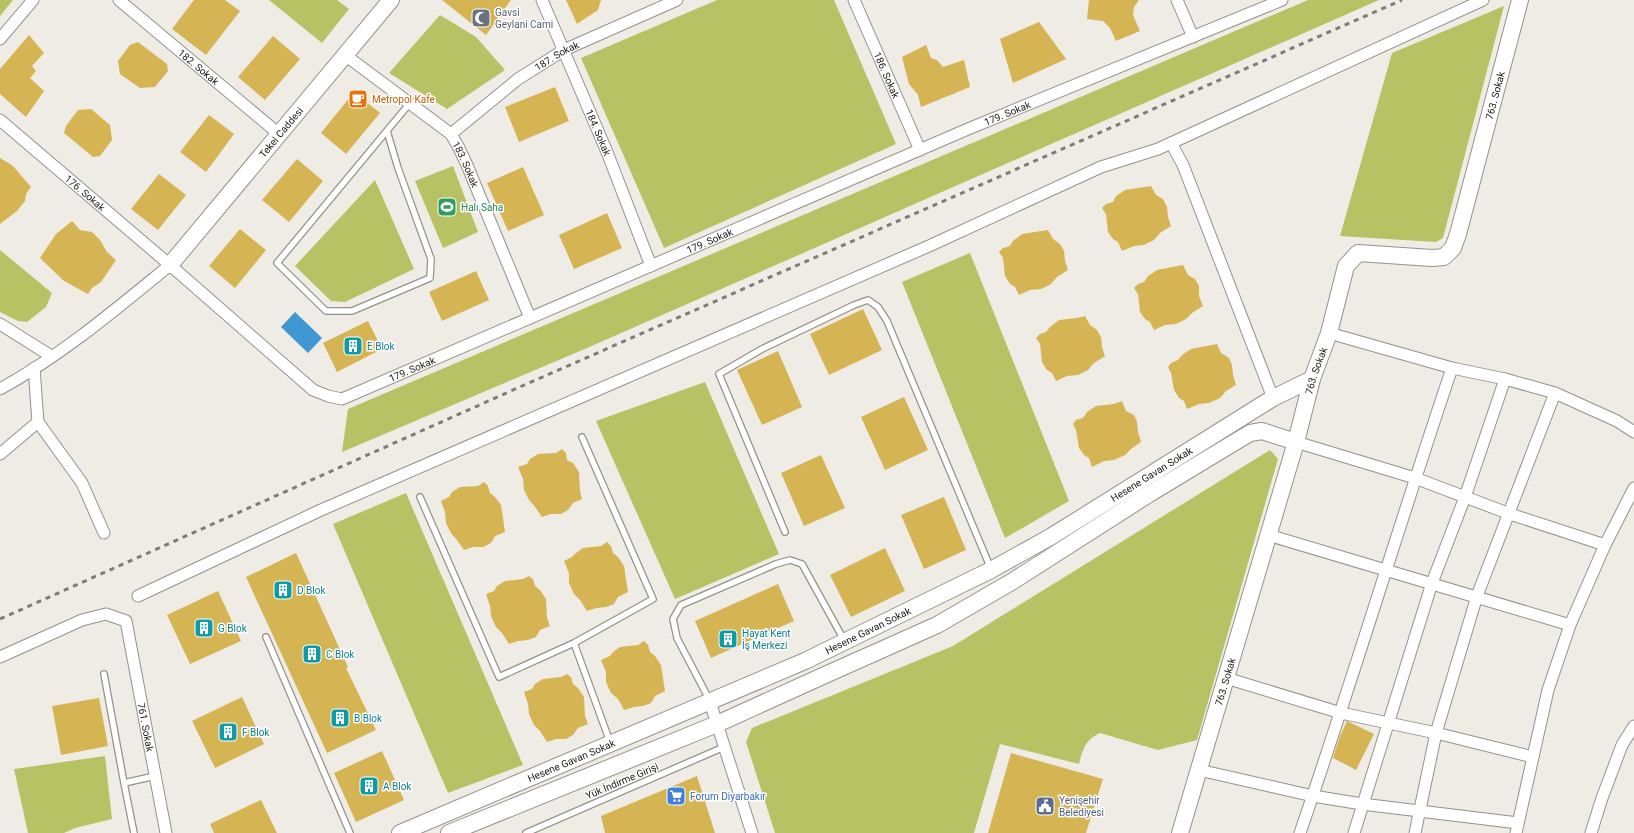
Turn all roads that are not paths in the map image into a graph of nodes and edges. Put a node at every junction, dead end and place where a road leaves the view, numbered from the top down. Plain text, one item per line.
1 (33, 0) edge
2 (119, 0) edge
3 (391, 0) edge
4 (542, 0) edge
5 (677, 0) edge
6 (854, 0) edge
7 (1177, 0) edge
8 (1282, 0) edge
9 (1483, 0) edge
10 (1520, 0) edge
11 (1193, 37) junction
12 (0, 39) edge
13 (564, 50) junction
14 (345, 55) junction
15 (410, 104) junction
16 (0, 120) edge
17 (387, 131) junction
18 (278, 134) junction
19 (451, 134) junction
20 (1171, 143) junction
21 (920, 150) junction
22 (170, 265) junction
23 (651, 266) junction
24 (530, 318) junction
25 (0, 324) edge
26 (1329, 333) junction
27 (51, 356) junction
28 (34, 368) junction
29 (1452, 368) junction
30 (1312, 379) junction
31 (1505, 379) junction
32 (0, 389) edge
33 (1555, 393) junction
34 (1273, 398) junction
35 (38, 422) junction
36 (1634, 432) edge
37 (582, 436) dead end
38 (1296, 442) junction
39 (0, 454) edge
40 (1415, 478) junction
41 (1634, 488) edge
42 (420, 497) dead end
43 (1465, 497) junction
44 (1510, 514) junction
45 (785, 532) dead end
46 (104, 533) dead end
47 (1268, 534) junction
48 (1604, 545) junction
49 (991, 570) junction
50 (1387, 571) junction
51 (1432, 583) junction
52 (138, 596) dead end
53 (1477, 596) junction
54 (1570, 625) junction
55 (266, 637) dead end
56 (845, 642) junction
57 (574, 643) junction
58 (0, 657) edge
59 (104, 674) dead end
60 (1226, 678) junction
61 (710, 702) junction
62 (1341, 713) junction
63 (1388, 723) junction
64 (717, 724) junction
65 (1634, 726) edge
66 (1436, 733) junction
67 (610, 745) junction
68 (724, 747) junction
69 (1533, 757) junction
70 (1199, 770) junction
71 (155, 776) junction
72 (124, 783) junction
73 (1313, 796) junction
74 (1362, 804) junction
75 (1419, 811) junction
76 (1517, 828) edge
77 (134, 833) edge
78 (166, 833) edge
79 (350, 833) edge
80 (400, 833) edge
81 (449, 833) edge
82 (526, 833) edge
83 (752, 833) edge
84 (1180, 833) edge
85 (1300, 833) edge
86 (1354, 833) edge
87 (1415, 833) edge
88 (1591, 833) edge

1 - 12 street
2 - 18 street, 182. Sokak
3 - 14 street, Tekel Caddesi
4 - 13 street, 184. Sokak
5 - 13 street, 187. Sokak
6 - 21 street, 186. Sokak
7 - 11 street
8 - 11 street, 179. Sokak
9 - 20 street
10 - 26 street, 763. Sokak
11 - 21 street, 179. Sokak
13 - 19 street, 187. Sokak
13 - 23 street, 184. Sokak
14 - 15 street, 183. Sokak
14 - 18 street, Tekel Caddesi
15 - 17 lane
15 - 19 street, 183. Sokak
16 - 22 street, 176. Sokak
17 - 17 lane
18 - 22 street, Tekel Caddesi
19 - 24 street, 183. Sokak
20 - 34 street
20 - 52 street
21 - 23 street, 179. Sokak
22 - 24 street, 179. Sokak
22 - 27 street
23 - 24 street, 179. Sokak
25 - 27 street
26 - 29 street
26 - 30 street, 763. Sokak
27 - 28 street
28 - 32 street
28 - 35 street
29 - 31 street
29 - 40 street
30 - 34 street, Hesene Gavan Sokak
30 - 38 street, 763. Sokak
31 - 33 street
31 - 43 street
33 - 36 street
33 - 44 street
34 - 49 street, Hesene Gavan Sokak
35 - 39 street
35 - 46 street
37 - 57 lane
38 - 40 street
38 - 47 street, 763. Sokak
38 - 64 street
40 - 43 street
40 - 50 street
41 - 48 street
42 - 57 lane
43 - 44 street
43 - 51 street
44 - 48 street
44 - 53 street
45 - 49 lane
47 - 50 street
47 - 60 street, 763. Sokak
48 - 54 street
49 - 56 street, Hesene Gavan Sokak
50 - 51 street
50 - 62 street
51 - 53 street
51 - 63 street
53 - 54 street
53 - 66 street
54 - 69 street
55 - 79 lane
56 - 61 street, Hesene Gavan Sokak
56 - 61 lane
57 - 67 lane
58 - 71 street, 761. Sokak
59 - 72 lane
60 - 62 street
60 - 70 street, 763. Sokak
61 - 64 street
61 - 67 street, Hesene Gavan Sokak
62 - 63 street
62 - 73 street
63 - 66 street
63 - 74 street
64 - 68 street
64 - 81 street
65 - 88 street
66 - 69 street
66 - 75 street
67 - 80 street, Hesene Gavan Sokak
68 - 82 lane, Yük İndirme Girişi
68 - 83 street
69 - 76 street
70 - 73 street
70 - 84 street, 763. Sokak
71 - 72 lane
71 - 78 street, 761. Sokak
72 - 77 lane
73 - 74 street
73 - 85 street
74 - 75 street
74 - 86 street
75 - 76 street
75 - 87 street

